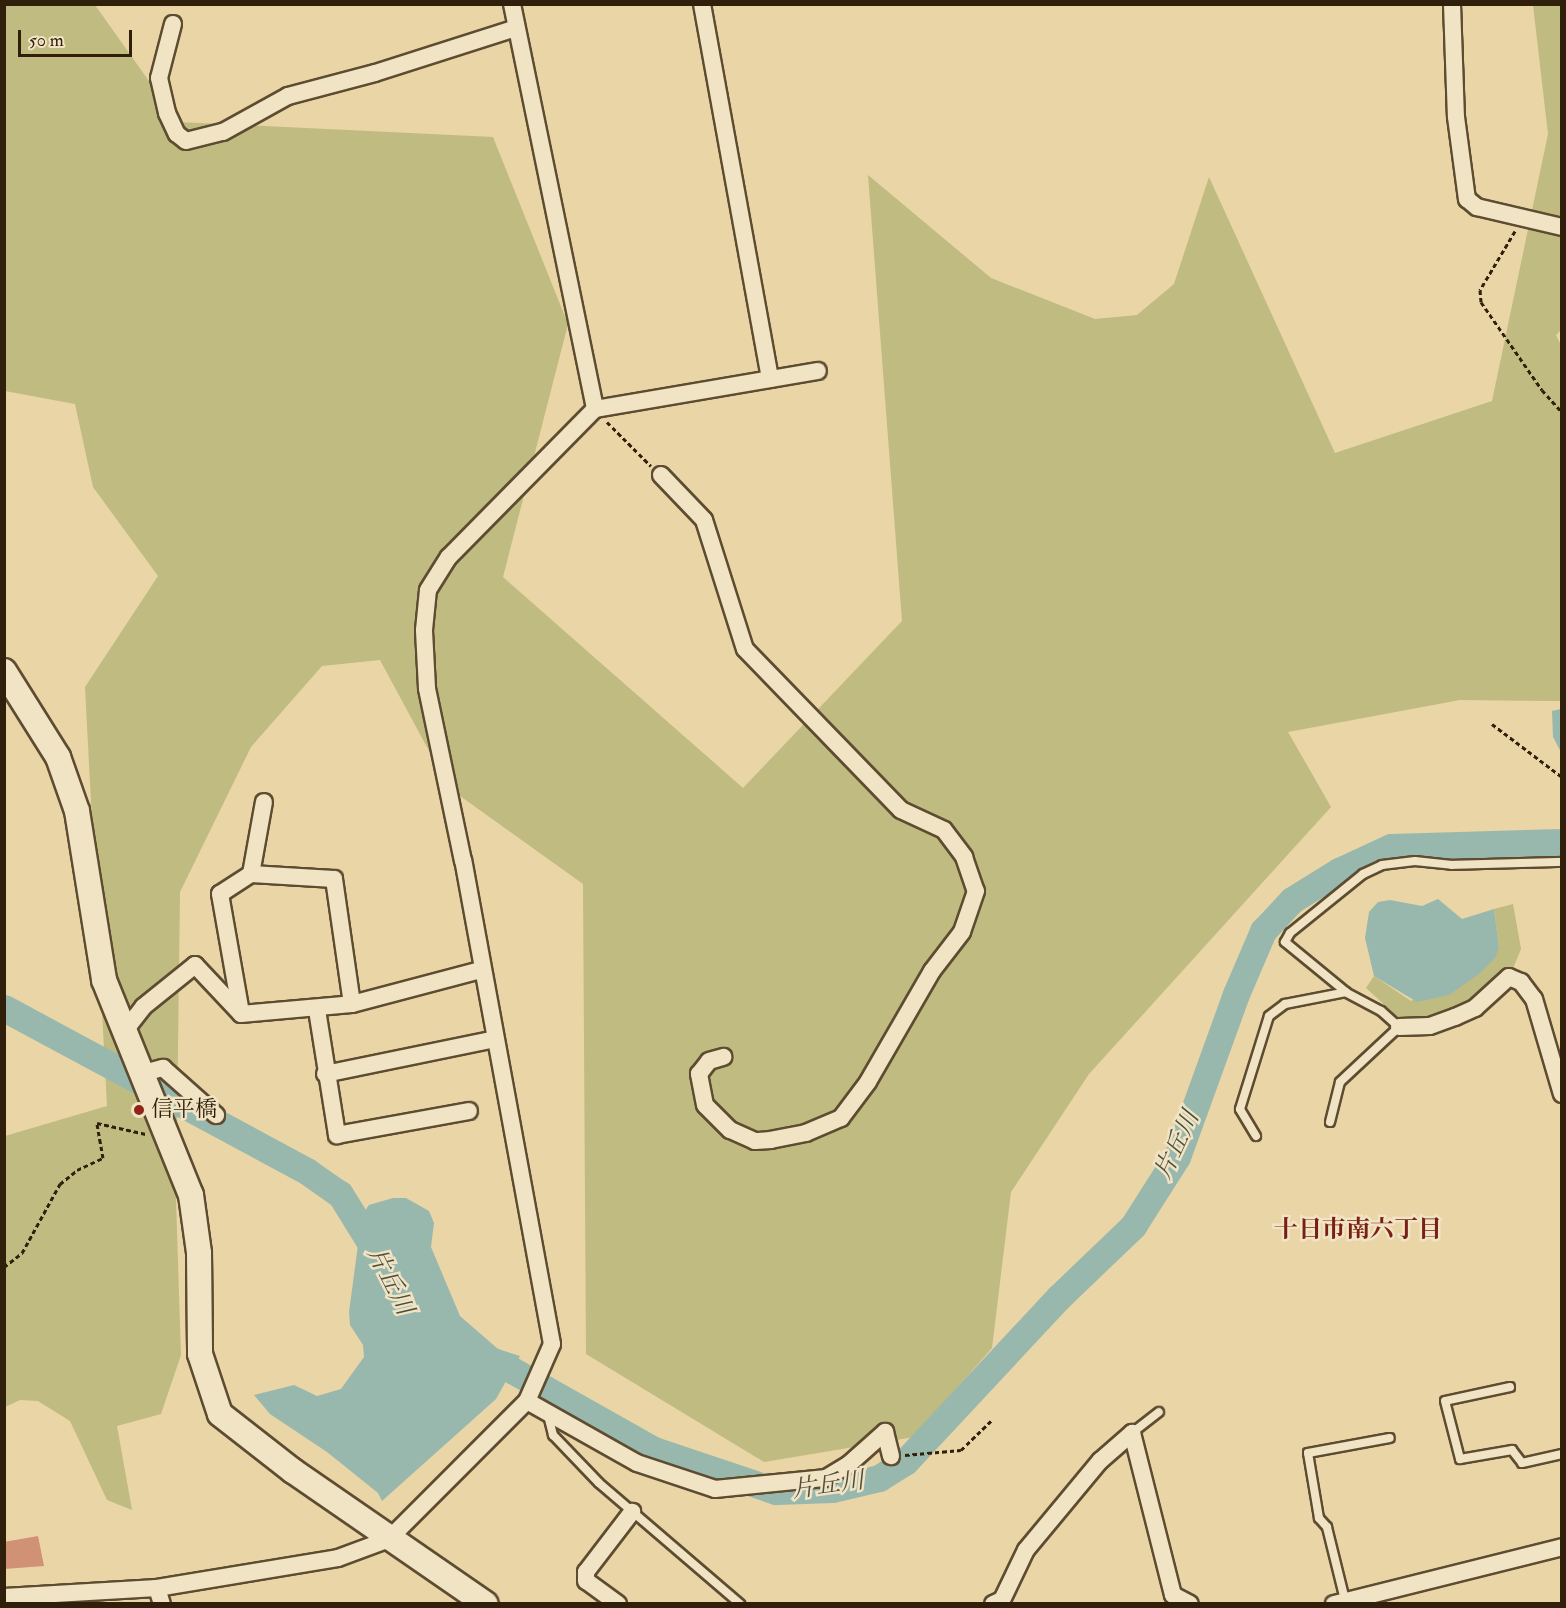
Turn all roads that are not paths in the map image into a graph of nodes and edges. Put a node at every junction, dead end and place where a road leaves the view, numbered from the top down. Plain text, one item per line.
1 (512, 4) edge
2 (702, 4) edge
3 (1452, 4) edge
4 (173, 24) dead end
5 (516, 28) junction
6 (1562, 228) edge
7 (818, 371) dead end
8 (770, 379) junction
9 (595, 409) junction
10 (662, 475) road end
11 (4, 671) edge
12 (264, 802) dead end
13 (1562, 862) edge
14 (251, 874) junction
15 (481, 970) junction
16 (1346, 992) junction
17 (352, 1004) junction
18 (317, 1010) junction
19 (242, 1014) junction
20 (1399, 1027) junction
21 (123, 1032) junction
22 (495, 1039) junction
23 (723, 1057) dead end
24 (140, 1074) junction
25 (325, 1074) junction
26 (1562, 1094) edge
27 (469, 1111) dead end
28 (216, 1114) dead end
29 (1330, 1122) dead end
30 (1256, 1136) dead end
31 (1510, 1387) dead end
32 (527, 1401) junction
33 (547, 1410) junction
34 (1159, 1412) dead end
35 (1132, 1433) junction
36 (1390, 1438) dead end
37 (1562, 1454) edge
38 (891, 1456) road end
39 (632, 1512) junction
40 (389, 1539) junction
41 (1562, 1547) edge
42 (159, 1596) edge
43 (4, 1597) edge
44 (1389, 1597) edge
45 (999, 1602) edge
46 (1339, 1602) edge
47 (486, 1604) edge
48 (618, 1604) edge
49 (740, 1604) edge
50 (1190, 1604) edge

1 - 5 street
2 - 8 street
3 - 6 street
4 - 5 street
5 - 9 street
7 - 8 street
8 - 9 street
9 - 15 street
10 - 23 street
11 - 21 street
12 - 14 street
13 - 16 lane
14 - 17 street
14 - 19 street
15 - 17 street
15 - 22 street
16 - 20 lane
16 - 30 lane
17 - 18 street
18 - 19 street
18 - 25 street
19 - 21 street
20 - 26 street
20 - 29 lane
21 - 24 street
22 - 25 street
22 - 32 street
24 - 28 street
24 - 40 street
25 - 27 street
31 - 37 lane
32 - 33 street
32 - 40 street
33 - 38 street
33 - 39 lane
34 - 35 lane
35 - 45 street
35 - 50 street
36 - 46 lane
39 - 48 street
39 - 49 lane
40 - 42 street
40 - 47 street
41 - 44 street
42 - 43 street
44 - 46 street

